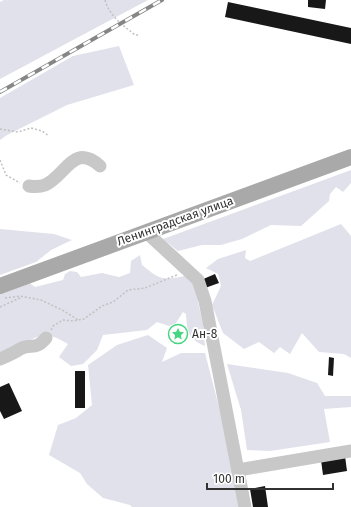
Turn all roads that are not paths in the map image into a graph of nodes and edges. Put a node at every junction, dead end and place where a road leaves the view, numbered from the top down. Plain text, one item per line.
1 (351, 157) edge
2 (100, 166) dead end
3 (29, 186) road end
4 (146, 232) junction
5 (0, 286) edge
6 (46, 338) road end
7 (0, 359) edge
8 (351, 451) edge
9 (238, 470) junction
10 (245, 507) edge

1 - 4 main road, Ленинградская улица
2 - 3 street
4 - 5 main road, Ленинградская улица
4 - 9 street
6 - 7 street
8 - 9 street
9 - 10 street

